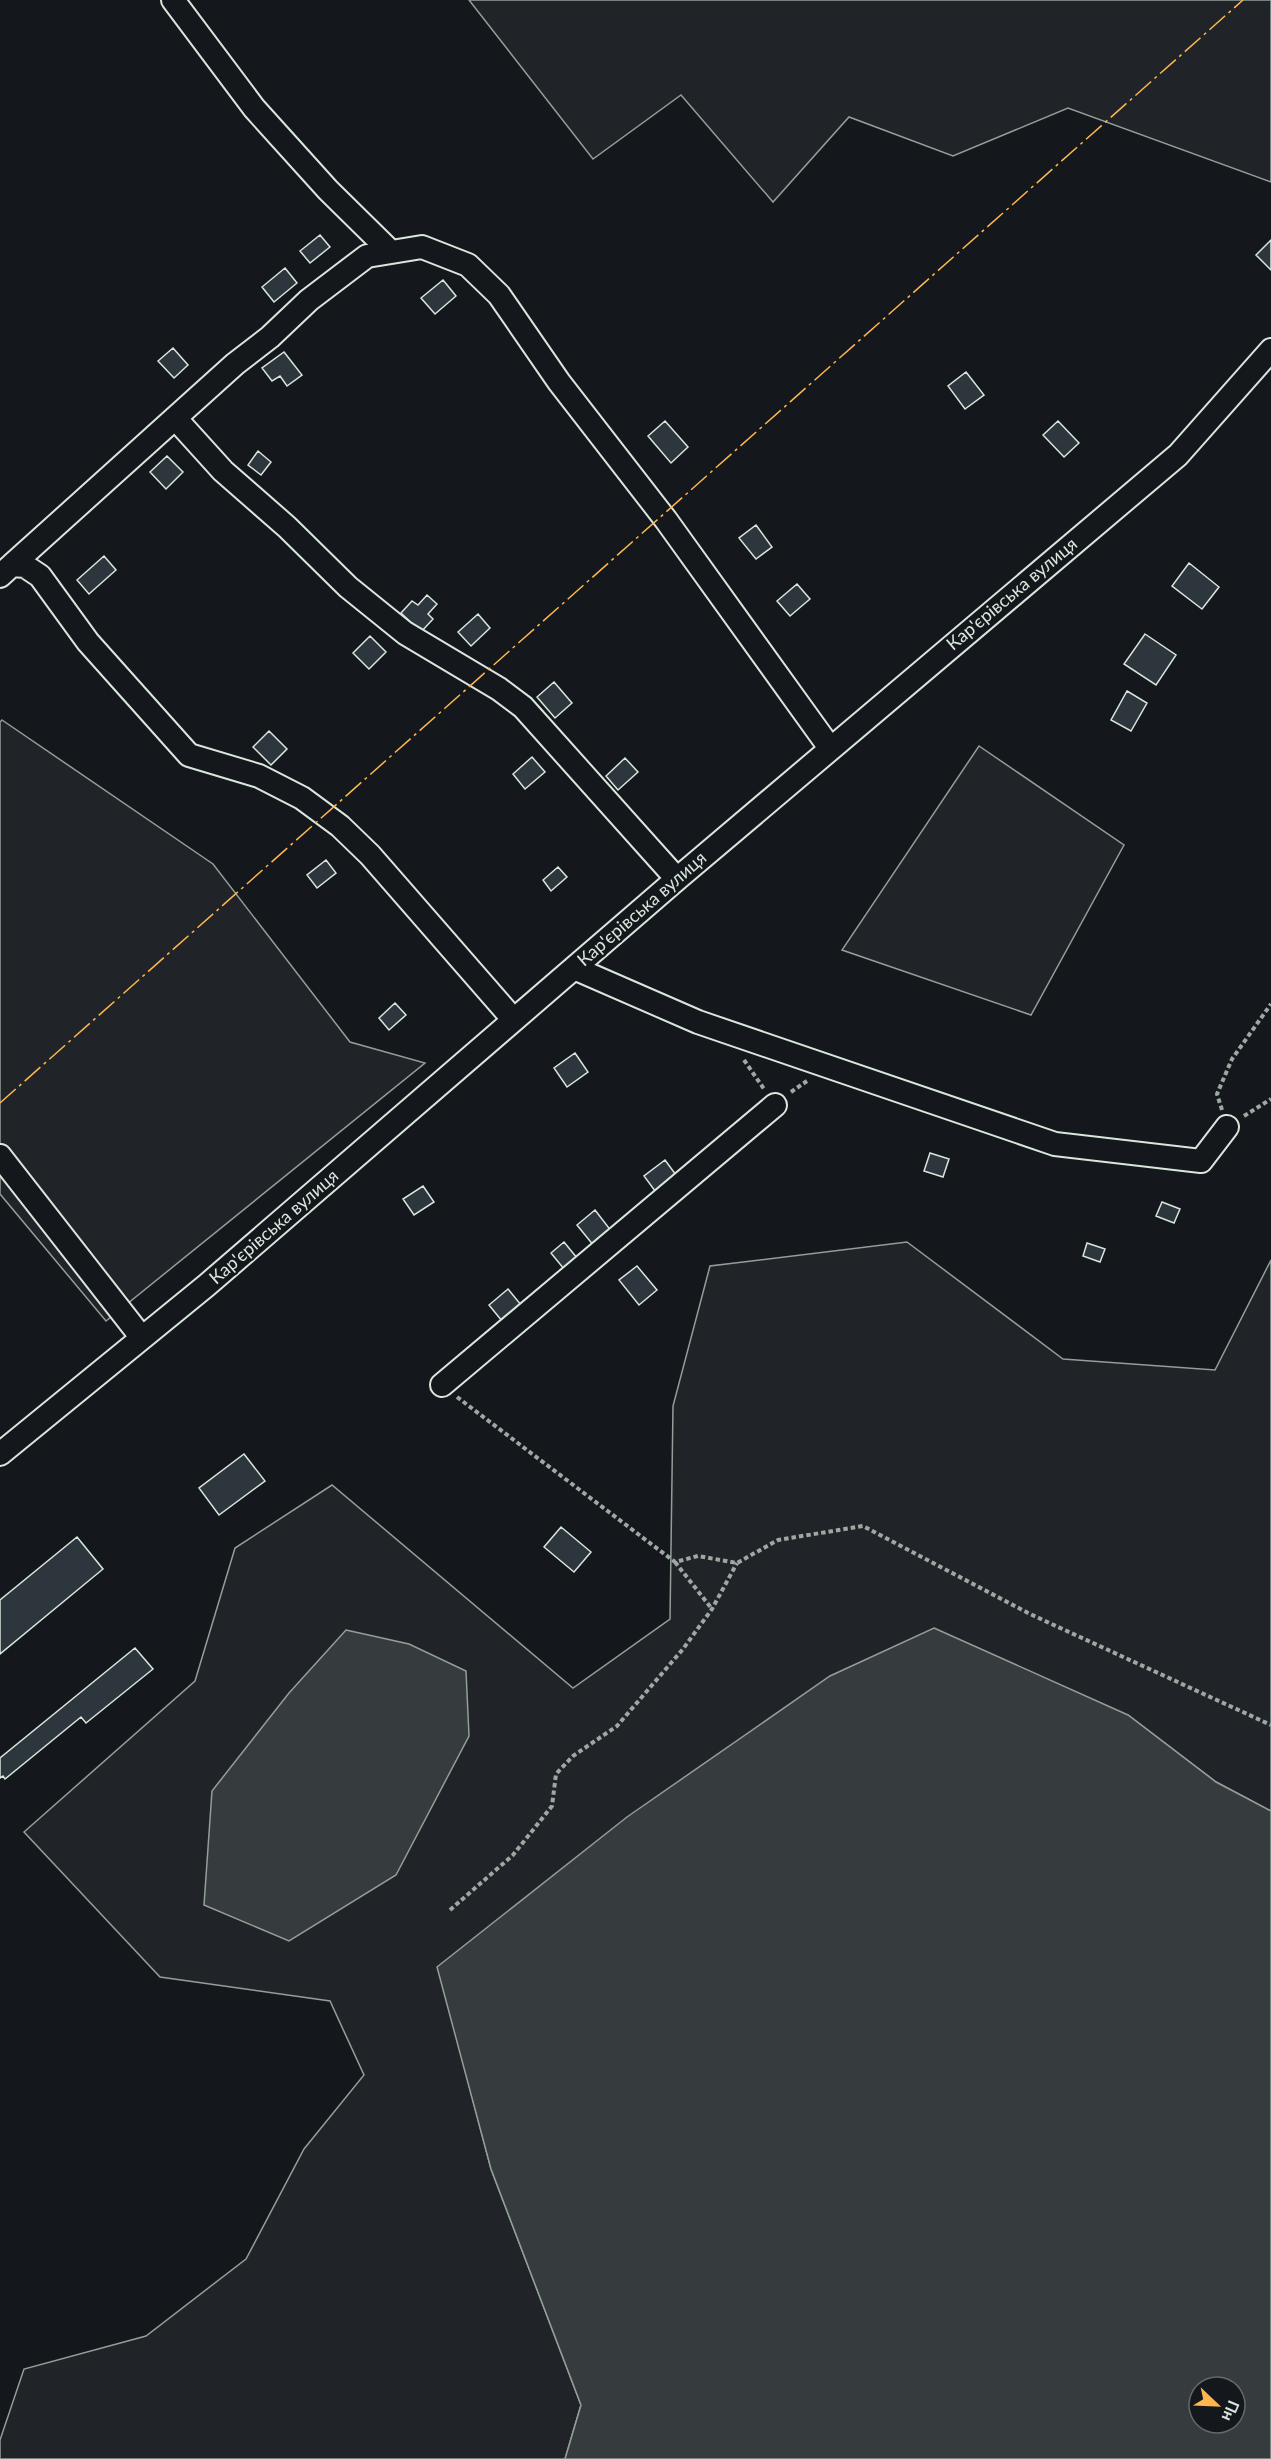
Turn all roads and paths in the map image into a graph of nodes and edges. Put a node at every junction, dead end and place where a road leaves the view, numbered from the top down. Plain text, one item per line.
1 (173, 0) edge
2 (391, 252) junction
3 (1271, 350) edge
4 (175, 418) junction
5 (6, 571) edge
6 (830, 748) junction
7 (677, 879) junction
8 (574, 968) junction
9 (1271, 1004) edge
10 (513, 1019) junction
11 (742, 1058) dead end
12 (826, 1066) junction
13 (1271, 1099) edge
14 (775, 1105) junction
15 (1227, 1127) junction
16 (0, 1156) edge
17 (142, 1338) junction
18 (442, 1385) joint
19 (0, 1454) edge
20 (675, 1562) junction
21 (737, 1563) junction
22 (712, 1609) junction
23 (1271, 1725) edge
24 (450, 1910) dead end

1 - 2 street
2 - 4 street
2 - 6 street
3 - 6 street, Кар'єрівська вулиця
4 - 5 street
4 - 7 street
5 - 10 street
6 - 7 street, Кар'єрівська вулиця
7 - 8 street, Кар'єрівська вулиця
8 - 10 street, Кар'єрівська вулиця
8 - 12 street
9 - 15 path
10 - 17 street, Кар'єрівська вулиця
11 - 14 path
12 - 14 path
12 - 15 street
13 - 15 path
14 - 18 street
16 - 17 street
17 - 19 street, Кар'єрівська вулиця
18 - 20 path
20 - 21 path
20 - 22 path
21 - 22 path
21 - 23 path
22 - 24 path

